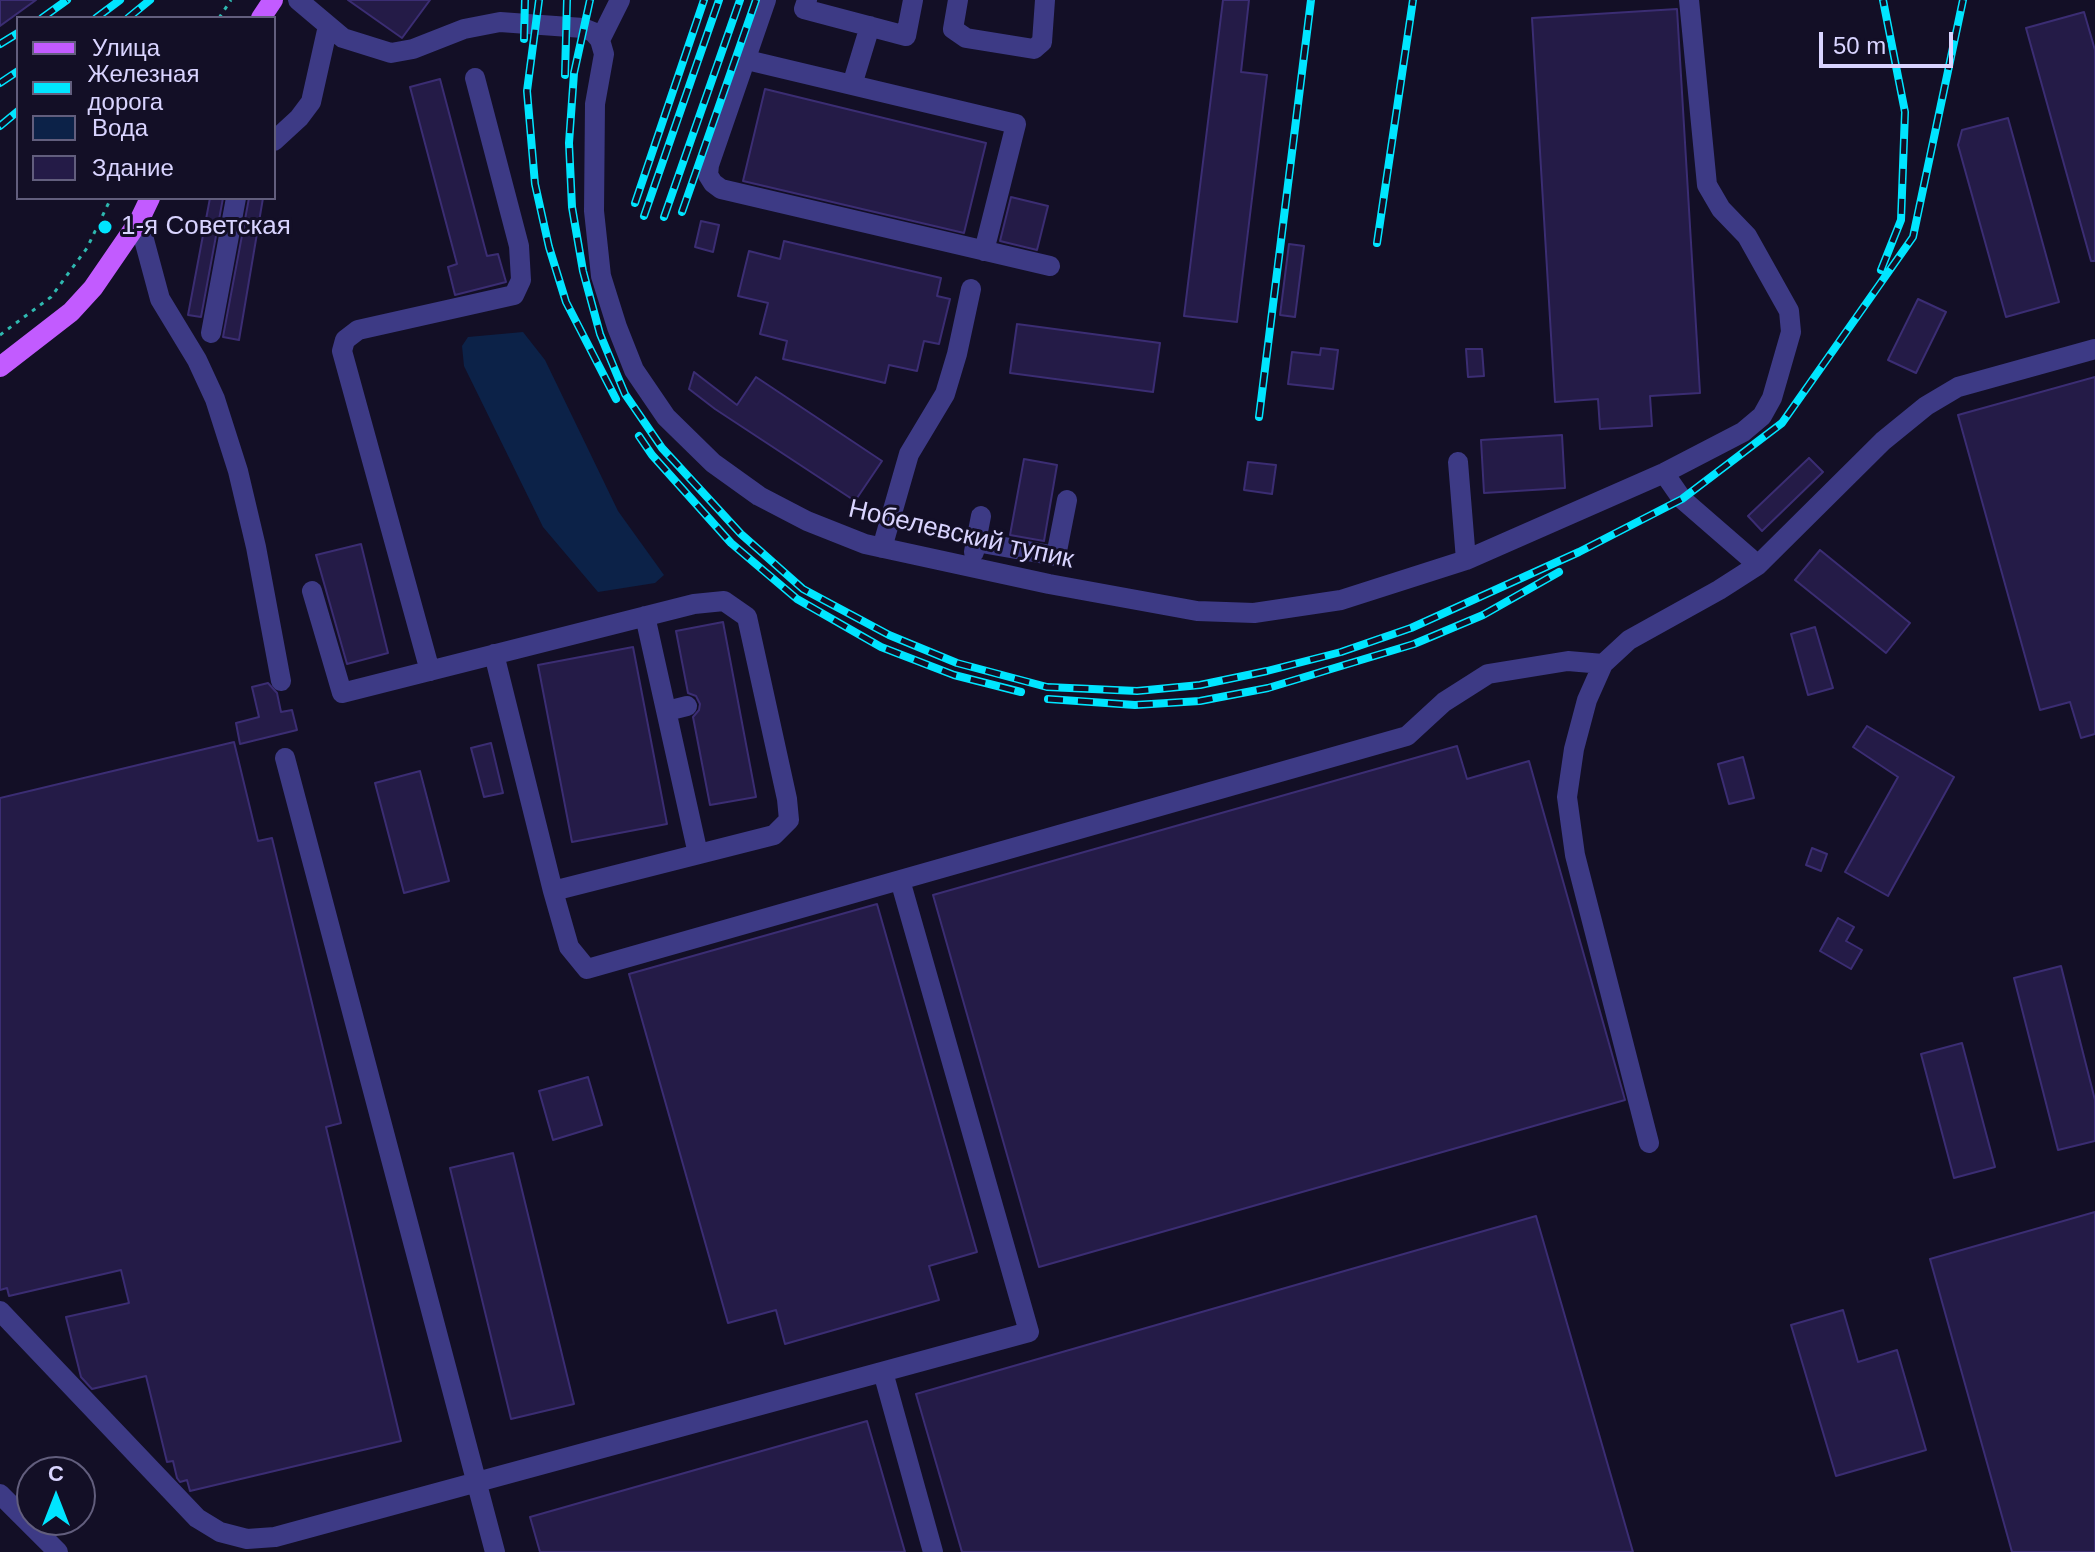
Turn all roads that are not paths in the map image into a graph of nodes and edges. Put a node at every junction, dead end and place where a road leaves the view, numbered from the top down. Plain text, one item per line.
1 (298, 0) edge
2 (620, 0) edge
3 (766, 0) edge
4 (807, 0) edge
5 (913, 0) edge
6 (958, 0) edge
7 (1045, 0) edge
8 (1689, 0) edge
9 (328, 26) junction
10 (870, 26) junction
11 (600, 40) junction
12 (747, 60) junction
13 (475, 78) dead end
14 (852, 85) junction
15 (276, 139) edge
16 (149, 200) edge
17 (236, 200) edge
18 (139, 221) junction
19 (984, 251) junction
20 (1050, 266) dead end
21 (971, 289) dead end
22 (211, 333) dead end
23 (2095, 349) edge
24 (0, 367) edge
25 (1458, 462) dead end
26 (1664, 473) junction
27 (1067, 500) dead end
28 (981, 516) dead end
29 (976, 542) junction
30 (882, 548) junction
31 (1466, 560) junction
32 (1758, 565) junction
33 (971, 567) junction
34 (312, 591) dead end
35 (645, 616) junction
36 (494, 654) junction
37 (1603, 664) junction
38 (430, 671) junction
39 (281, 681) dead end
40 (285, 758) dead end
41 (698, 854) junction
42 (900, 880) junction
43 (553, 891) junction
44 (1649, 1143) dead end
45 (0, 1311) edge
46 (883, 1372) junction
47 (477, 1482) junction
48 (0, 1494) edge
49 (58, 1552) edge
50 (495, 1552) edge
51 (933, 1552) edge

1 - 9 street
2 - 11 street
3 - 12 street
4 - 10 street
5 - 10 street
6 - 7 street
8 - 26 street, Нобелевский тупик
9 - 11 street
9 - 15 street
10 - 14 street
11 - 30 street, Нобелевский тупик
12 - 14 street
12 - 19 street
13 - 38 street
14 - 19 street
16 - 18 main road
17 - 22 street
18 - 24 main road
18 - 39 street
19 - 20 street
21 - 30 street
23 - 32 street
25 - 31 street
26 - 31 street, Нобелевский тупик
26 - 32 street
27 - 29 street
28 - 29 street
29 - 33 street
30 - 33 street, Нобелевский тупик
31 - 33 street, Нобелевский тупик
32 - 37 street
34 - 38 street
35 - 36 street
35 - 41 street
35 - 41 street
36 - 38 street
36 - 43 street
37 - 42 street
37 - 44 street
40 - 47 street
41 - 43 street
42 - 43 street
42 - 46 street
45 - 47 street
46 - 47 street
46 - 51 street
47 - 50 street
48 - 49 street

